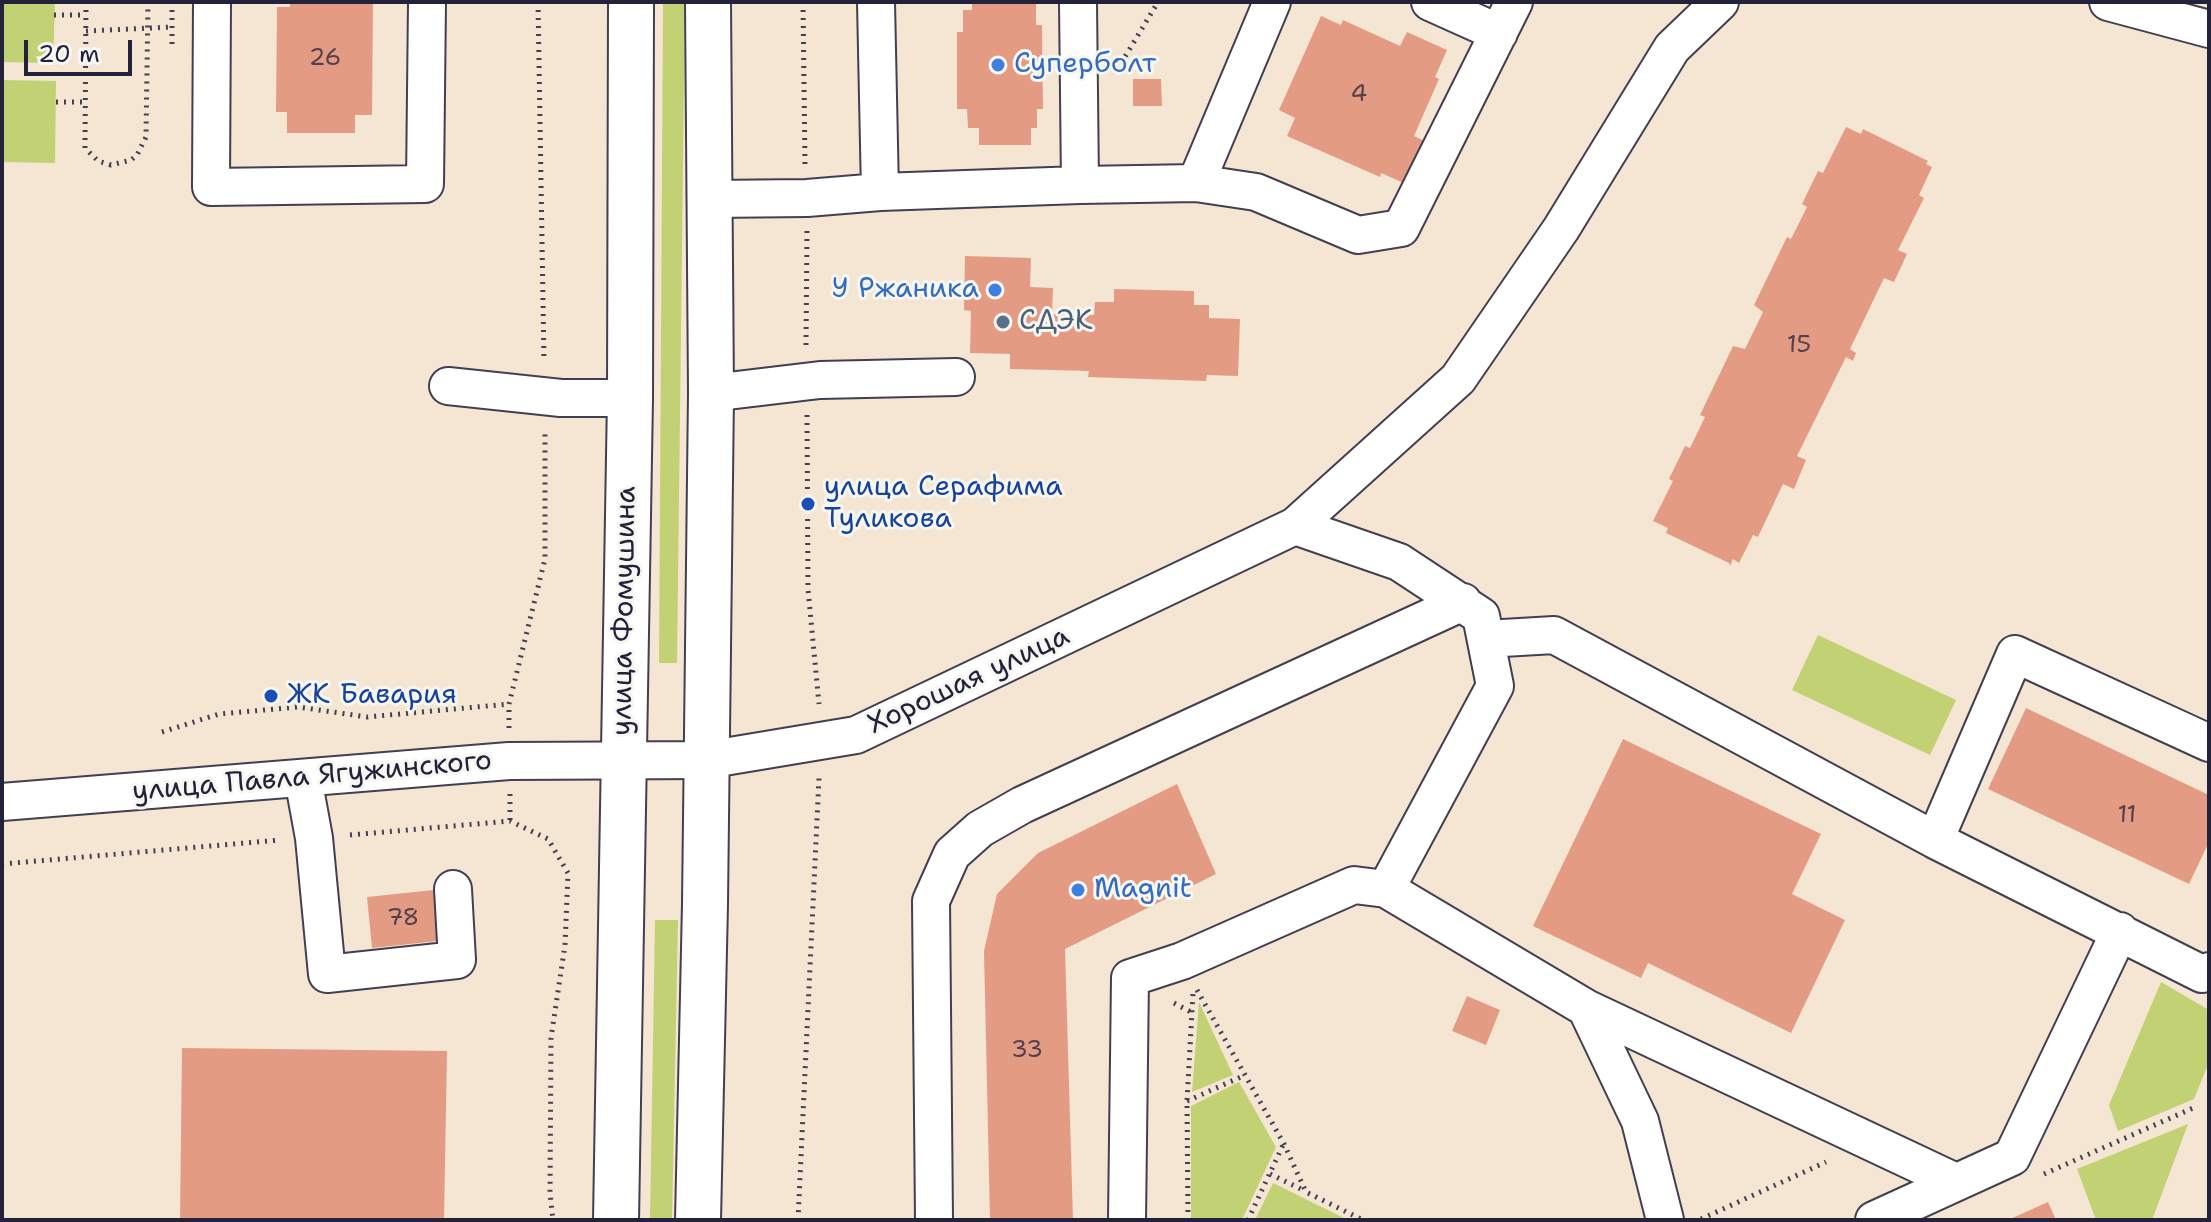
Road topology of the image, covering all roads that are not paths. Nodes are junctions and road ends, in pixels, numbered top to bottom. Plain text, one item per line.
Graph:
1 (212, 2) edge
2 (427, 2) edge
3 (631, 2) edge
4 (708, 2) edge
5 (876, 2) edge
6 (1078, 2) edge
7 (1272, 2) edge
8 (1430, 2) edge
9 (1720, 2) edge
10 (2108, 2) edge
11 (1506, 18) edge
12 (2209, 29) edge
13 (1196, 183) junction
14 (1080, 185) junction
15 (880, 192) junction
16 (709, 199) junction
17 (956, 377) dead end
18 (448, 386) dead end
19 (711, 393) junction
20 (630, 398) junction
21 (1295, 526) junction
22 (1463, 602) junction
23 (1486, 639) junction
24 (2209, 743) edge
25 (622, 759) junction
26 (706, 760) junction
27 (303, 778) junction
28 (2, 802) edge
29 (1935, 840) junction
30 (453, 889) dead end
31 (1386, 889) junction
32 (2120, 931) junction
33 (2209, 971) edge
34 (1586, 1008) junction
35 (1956, 1182) junction
36 (616, 1220) edge
37 (698, 1220) edge
38 (934, 1220) edge
39 (1127, 1220) edge
40 (1665, 1220) edge
41 (1874, 1220) edge

1 - 2 street
3 - 20 main road, улица Фомушина
4 - 16 main road
5 - 15 street
6 - 14 street
7 - 13 street
8 - 11 street
9 - 21 street, Хорошая улица
10 - 12 street
11 - 13 street
13 - 14 street
14 - 15 street
15 - 16 street
16 - 19 main road
17 - 19 street
18 - 20 street
19 - 26 main road
20 - 25 main road, улица Фомушина
21 - 22 street
21 - 26 street, Хорошая улица
22 - 23 street
22 - 38 street
23 - 29 street
23 - 31 street
24 - 29 street
25 - 26 street, Хорошая улица
25 - 27 street, улица Павла Ягужинского
25 - 36 main road, улица Фомушина
26 - 37 main road
27 - 28 street, улица Павла Ягужинского
27 - 30 street
29 - 32 street
31 - 34 street
31 - 39 street
32 - 33 street
32 - 35 street
34 - 35 street
34 - 40 street
35 - 41 street

